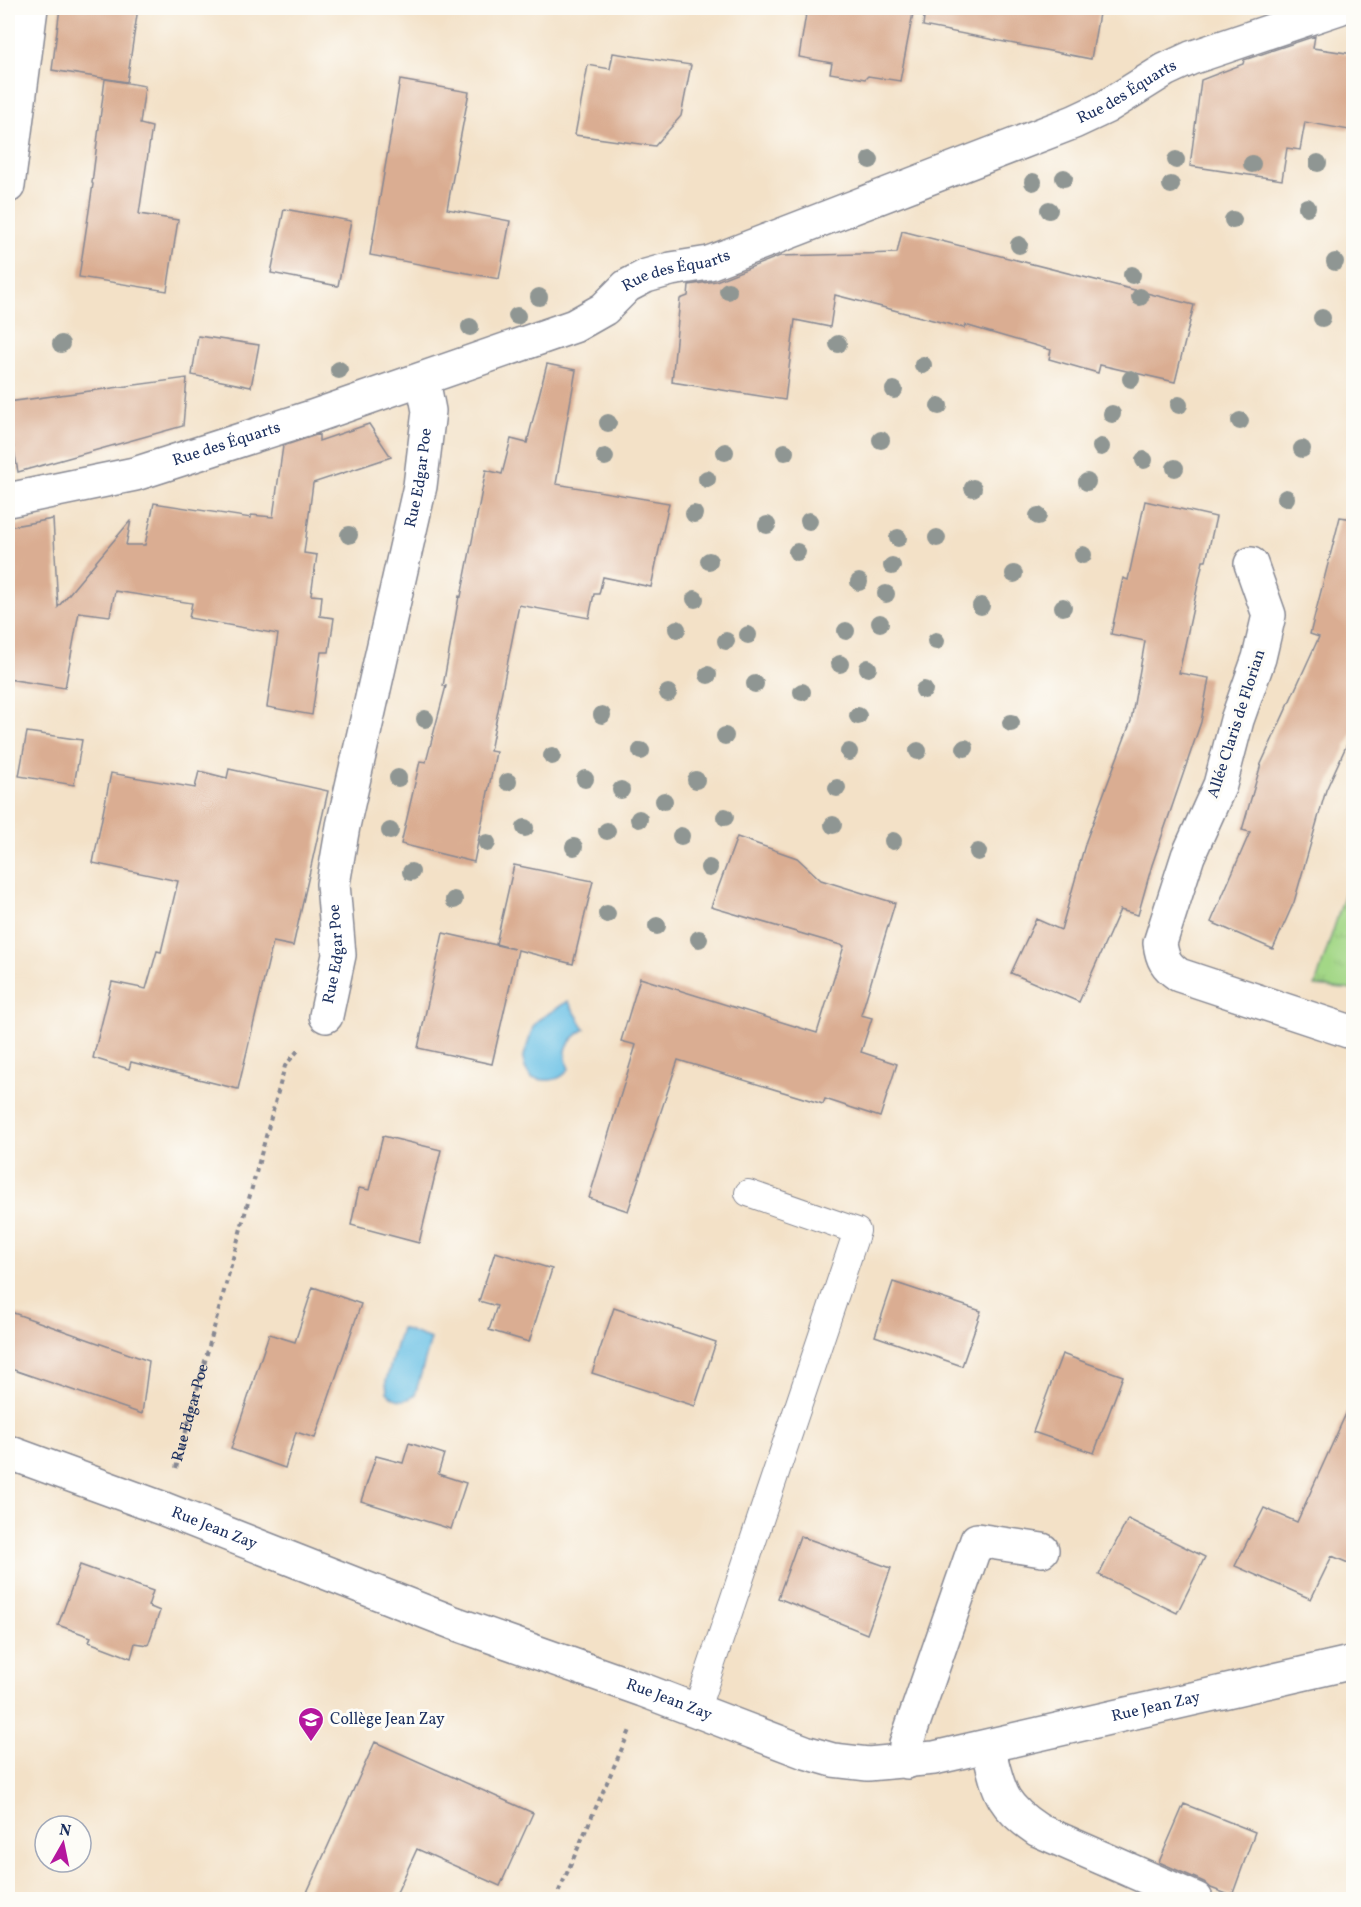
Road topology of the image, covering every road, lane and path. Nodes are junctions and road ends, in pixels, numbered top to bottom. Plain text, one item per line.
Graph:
1 (31, 8) edge
2 (1338, 8) edge
3 (8, 186) edge
4 (423, 380) junction
5 (8, 500) edge
6 (1251, 564) dead end
7 (326, 1016) joint
8 (1353, 1033) edge
9 (748, 1193) dead end
10 (8, 1452) edge
11 (164, 1509) junction
12 (1042, 1550) dead end
13 (1353, 1662) edge
14 (643, 1690) junction
15 (696, 1711) junction
16 (988, 1747) junction
17 (907, 1762) junction
18 (555, 1899) edge
19 (1196, 1899) edge

1 - 3 street
2 - 4 street, Rue des Équarts
4 - 5 street, Rue des Équarts
4 - 7 street, Rue Edgar Poe
6 - 8 street, Allée Claris de Florian
7 - 11 path, Rue Edgar Poe
9 - 15 lane
10 - 11 street, Rue Jean Zay
11 - 14 street, Rue Jean Zay
12 - 17 street
13 - 16 street, Rue Jean Zay
14 - 15 street, Rue Jean Zay
14 - 18 path
15 - 17 street, Rue Jean Zay
16 - 17 street, Rue Jean Zay
16 - 19 street

